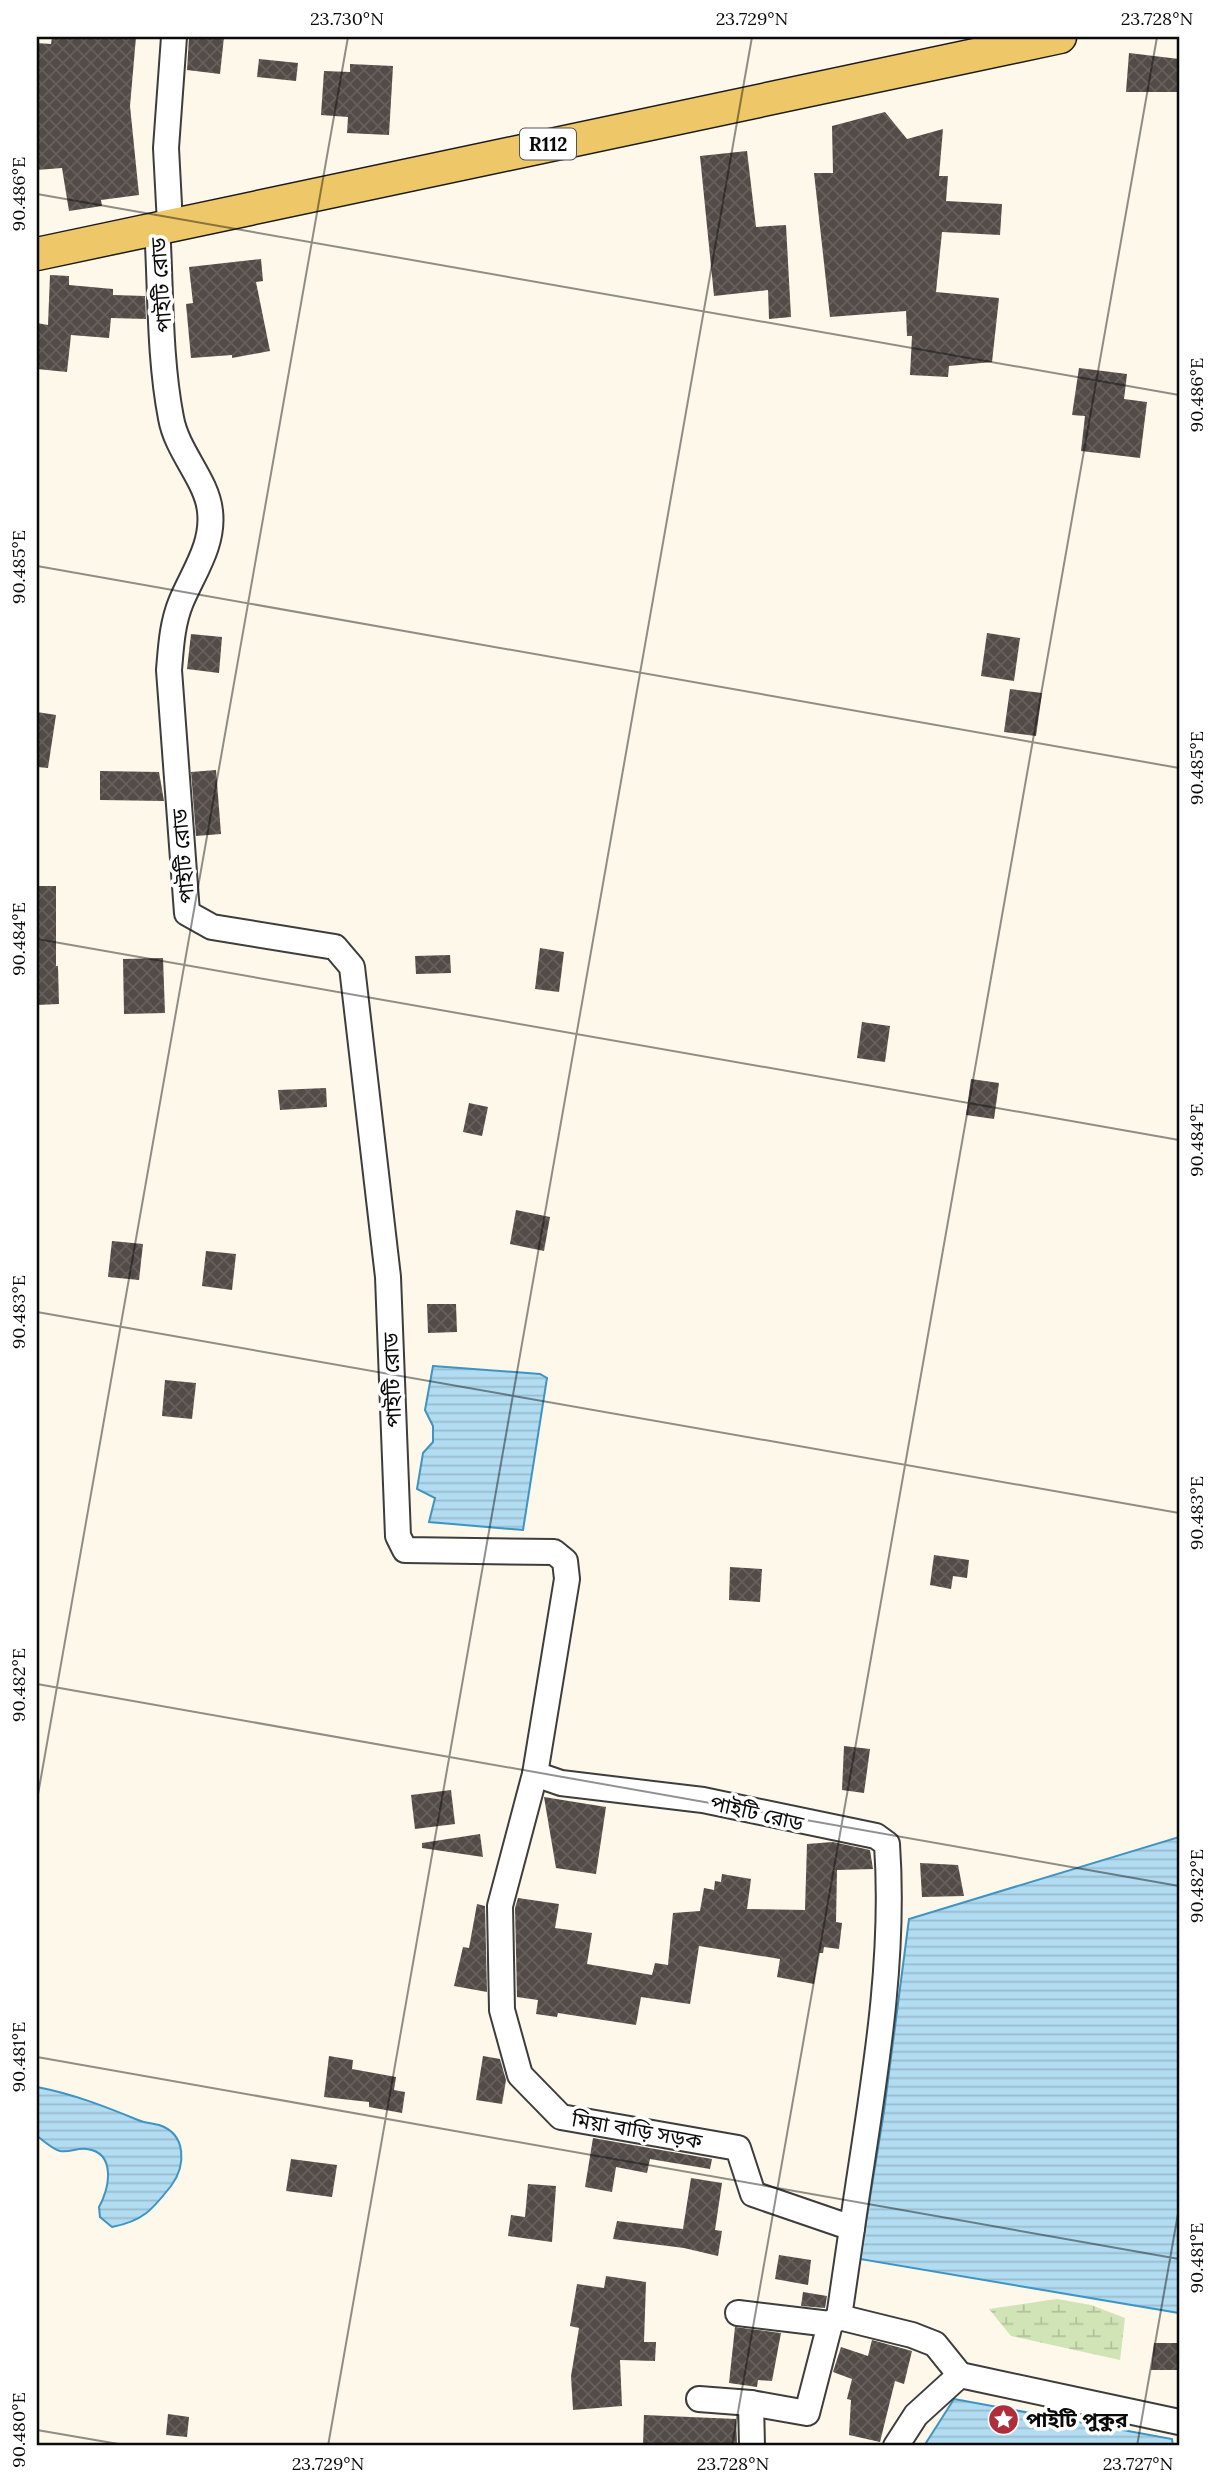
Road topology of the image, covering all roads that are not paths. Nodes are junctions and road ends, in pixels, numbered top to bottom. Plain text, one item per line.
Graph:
1 (174, 37) edge
2 (1060, 37) edge
3 (163, 225) junction
4 (37, 254) edge
5 (535, 1774) junction
6 (852, 2228) junction
7 (738, 2313) dead end
8 (834, 2321) junction
9 (960, 2375) junction
10 (699, 2399) dead end
11 (751, 2403) junction
12 (1179, 2422) edge
13 (752, 2446) edge
14 (896, 2446) edge

1 - 3 street
2 - 3 main road, R112
3 - 4 main road, R112
3 - 5 street, পাইটি রোড
5 - 6 street, মিয়া বাড়ি সড়ক
5 - 6 street, পাইটি রোড
6 - 8 street
7 - 8 street
8 - 9 street
8 - 11 street
9 - 12 street
9 - 14 street
10 - 11 street
11 - 13 street

